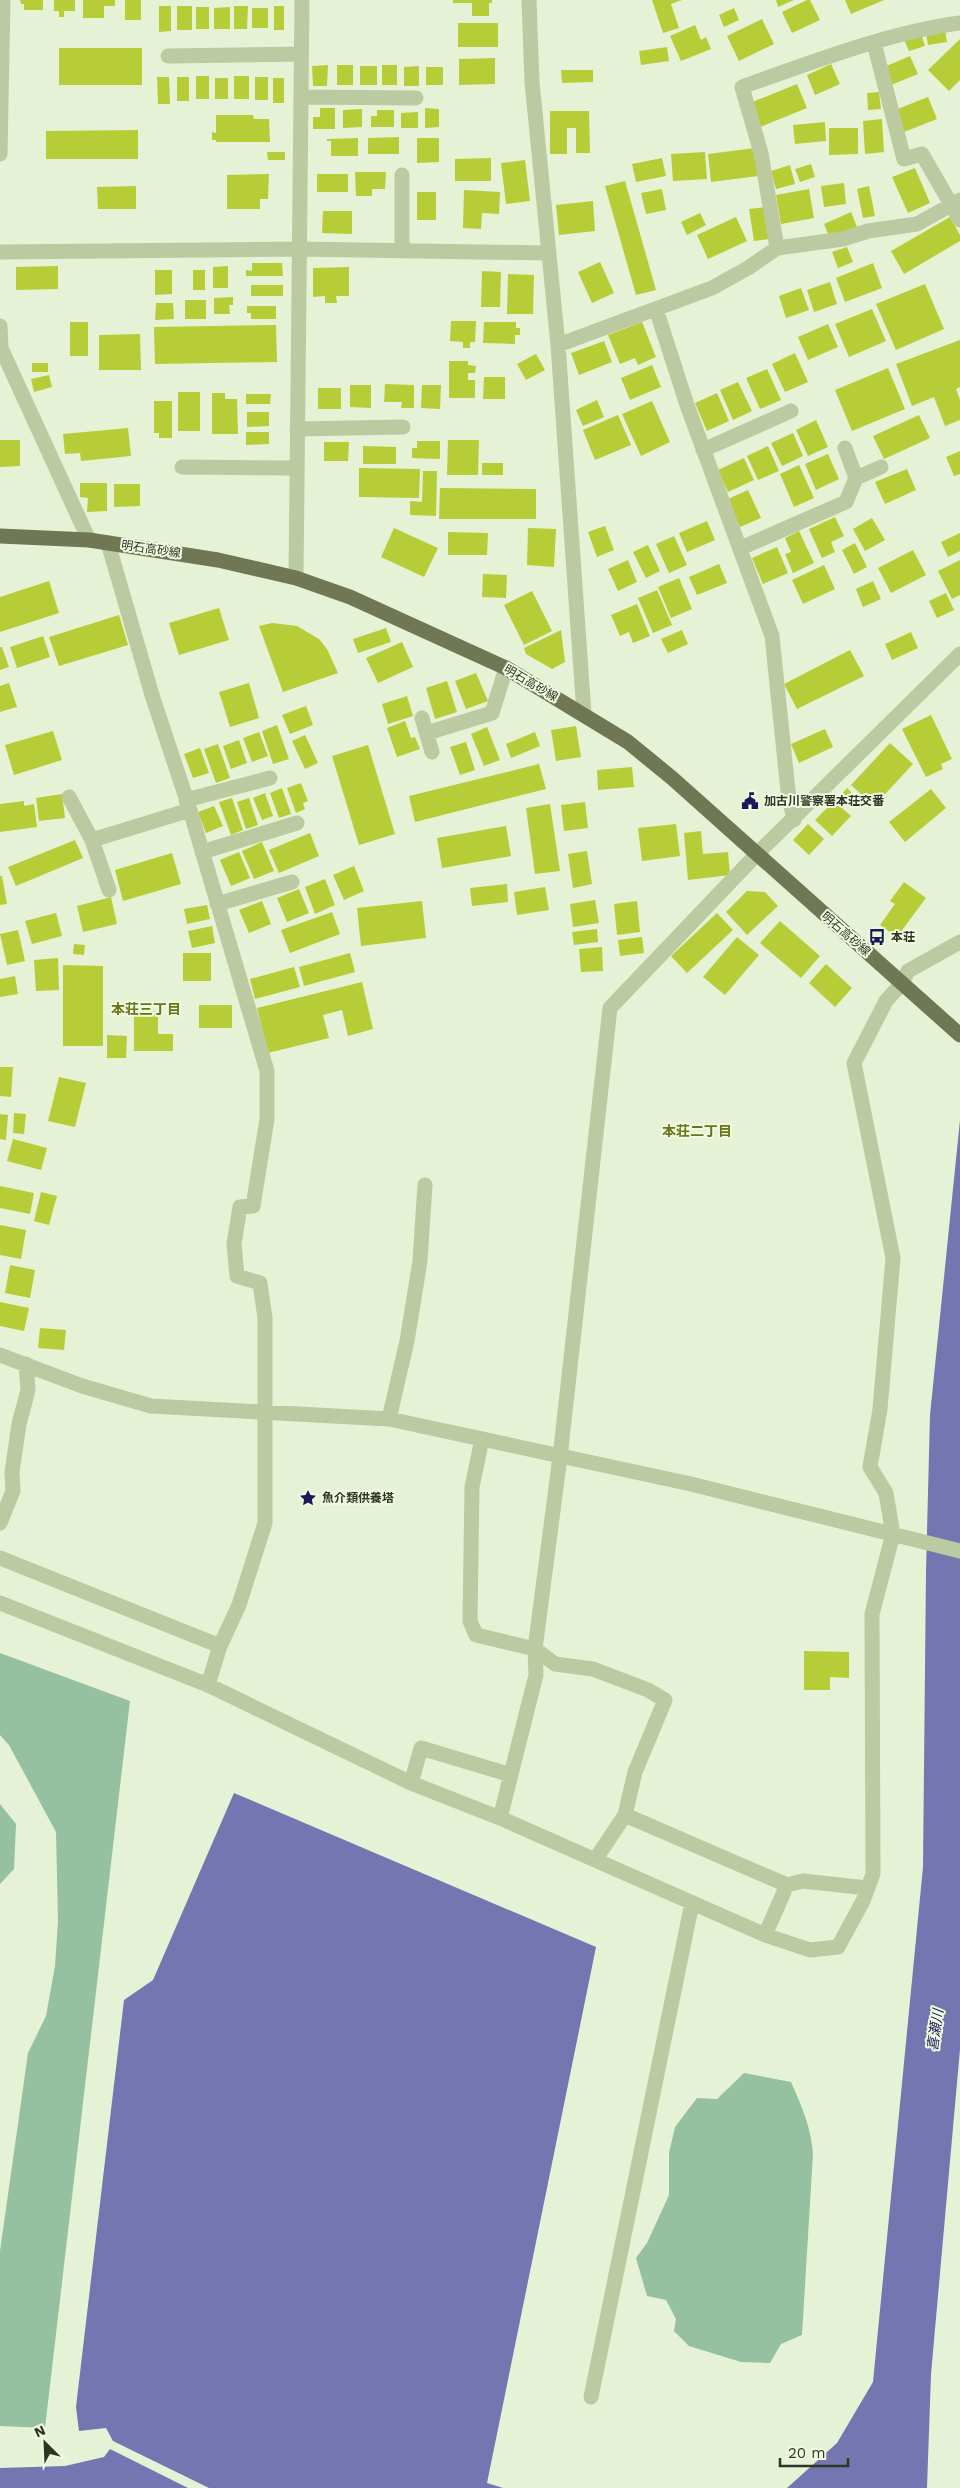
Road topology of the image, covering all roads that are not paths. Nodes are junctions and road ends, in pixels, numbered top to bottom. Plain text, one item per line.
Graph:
1 (3, 0) edge
2 (302, 0) edge
3 (529, 0) edge
4 (960, 23) edge
5 (874, 44) junction
6 (301, 54) junction
7 (168, 56) dead end
8 (301, 97) junction
9 (416, 98) dead end
10 (0, 154) edge
11 (402, 175) dead end
12 (955, 203) edge
13 (960, 220) edge
14 (777, 248) junction
15 (299, 250) junction
16 (402, 251) junction
17 (0, 252) edge
18 (549, 253) junction
19 (656, 309) junction
20 (0, 326) edge
21 (558, 345) junction
22 (790, 410) dead end
23 (403, 427) dead end
24 (297, 429) junction
25 (845, 448) dead end
26 (703, 450) junction
27 (182, 467) dead end
28 (881, 467) dead end
29 (296, 468) junction
30 (856, 478) junction
31 (0, 536) edge
32 (89, 540) junction
33 (108, 543) junction
34 (741, 548) junction
35 (296, 578) junction
36 (960, 654) edge
37 (506, 668) junction
38 (584, 713) junction
39 (422, 718) dead end
40 (427, 733) junction
41 (432, 752) dead end
42 (270, 778) dead end
43 (69, 797) dead end
44 (188, 805) junction
45 (794, 820) junction
46 (297, 823) dead end
47 (92, 840) junction
48 (202, 852) junction
49 (756, 855) junction
50 (292, 882) dead end
51 (109, 890) dead end
52 (217, 904) junction
53 (960, 942) edge
54 (902, 983) junction
55 (960, 1035) edge
56 (425, 1185) dead end
57 (0, 1355) edge
58 (26, 1364) junction
59 (266, 1412) junction
60 (390, 1418) junction
61 (482, 1439) junction
62 (560, 1457) junction
63 (0, 1524) edge
64 (893, 1534) junction
65 (960, 1551) edge
66 (0, 1558) edge
67 (0, 1603) edge
68 (220, 1646) junction
69 (535, 1649) junction
70 (208, 1685) junction
71 (511, 1775) junction
72 (411, 1783) junction
73 (625, 1815) junction
74 (500, 1818) junction
75 (595, 1860) junction
76 (787, 1884) junction
77 (867, 1888) junction
78 (692, 1903) junction
79 (765, 1935) junction
80 (591, 2397) dead end

1 - 10 street
2 - 6 street
3 - 18 street
4 - 5 street
5 - 12 street
5 - 14 street
6 - 7 street
6 - 8 street
8 - 9 street
8 - 15 street
11 - 16 street
12 - 13 street
12 - 14 street
14 - 19 street
15 - 16 street
15 - 17 street
15 - 24 street
16 - 18 street
18 - 21 street
19 - 21 street
19 - 26 street
20 - 32 street
21 - 38 street
22 - 26 street
23 - 24 street
24 - 29 street
25 - 30 street
26 - 34 street
27 - 29 street
28 - 30 street
29 - 35 street
30 - 34 street
31 - 32 main road, 明石高砂線
32 - 33 main road, 明石高砂線
33 - 35 main road, 明石高砂線
33 - 44 street
34 - 45 street
35 - 37 main road, 明石高砂線
36 - 45 street
37 - 38 main road, 明石高砂線
37 - 40 street
38 - 49 main road, 明石高砂線
39 - 40 street
40 - 41 street
42 - 44 street
43 - 47 street
44 - 47 street
44 - 48 street
45 - 49 street
46 - 48 street
47 - 51 street
48 - 52 street
49 - 54 main road, 明石高砂線
49 - 62 street
50 - 52 street
52 - 59 street
53 - 54 street
54 - 55 main road, 明石高砂線
54 - 64 street
56 - 60 street
57 - 58 street
58 - 59 street
58 - 63 street
59 - 60 street
59 - 68 street
60 - 61 street
61 - 62 street
61 - 69 street
62 - 64 street
62 - 69 street
64 - 65 street
64 - 77 street
66 - 68 street
67 - 70 street
68 - 70 street
69 - 71 street
69 - 73 street
70 - 72 street
71 - 72 street
71 - 74 street
72 - 74 street
73 - 75 street
73 - 76 street
74 - 75 street
75 - 78 street
76 - 77 street
76 - 79 street
77 - 79 street
78 - 79 street
78 - 80 street

